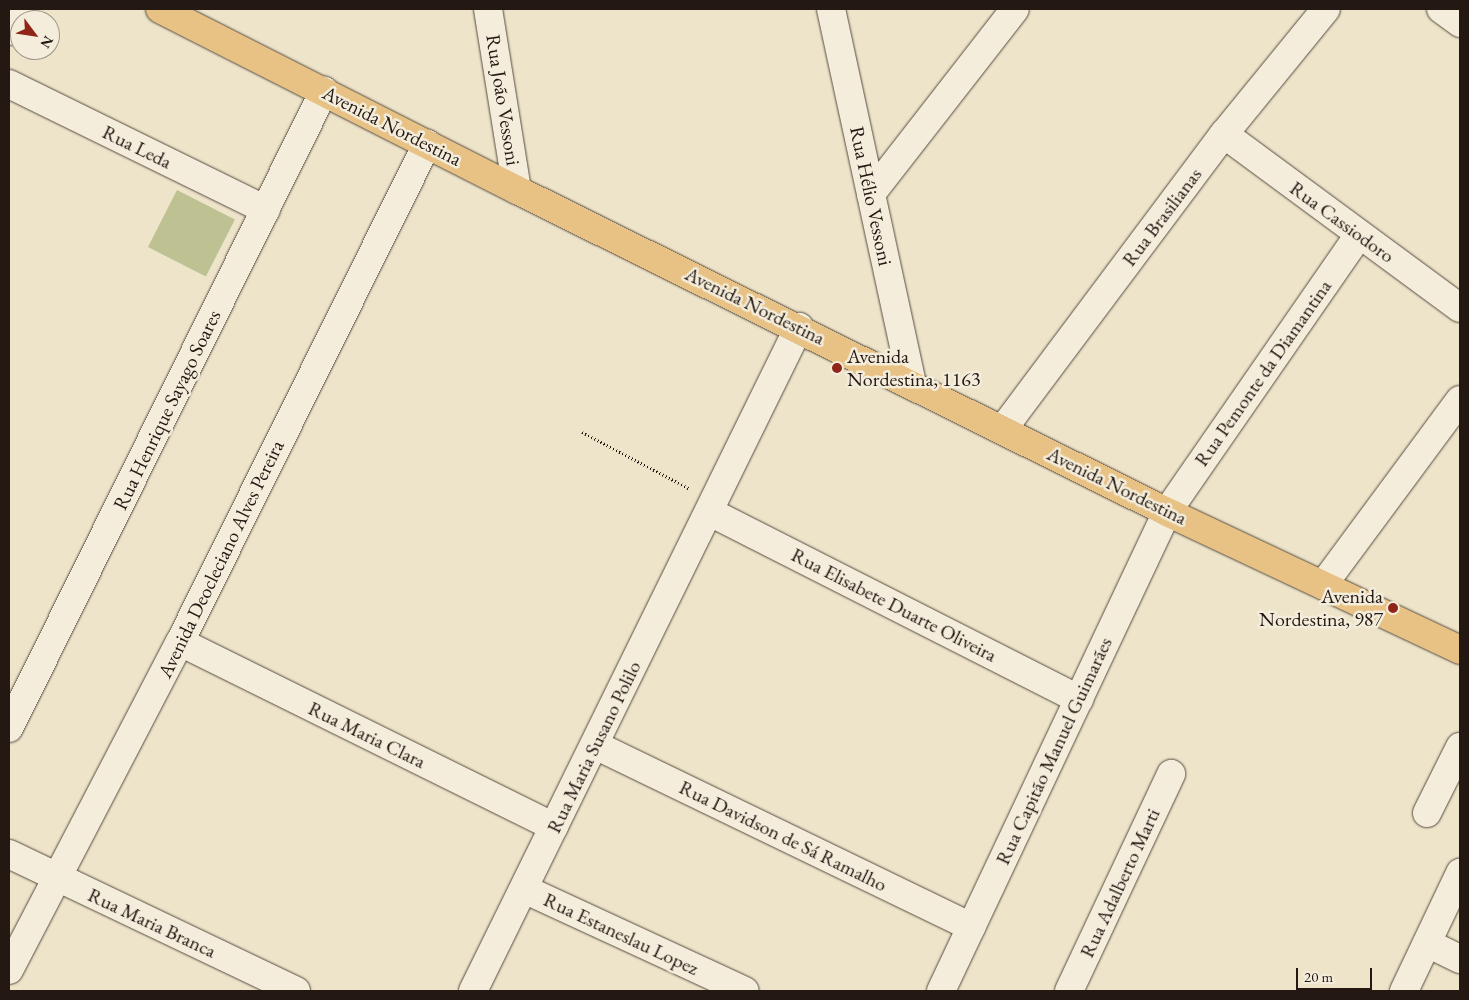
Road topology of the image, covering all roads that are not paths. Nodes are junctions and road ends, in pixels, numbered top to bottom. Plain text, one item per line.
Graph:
1 (19, 9) edge
2 (162, 9) edge
3 (488, 9) edge
4 (831, 9) edge
5 (1015, 9) edge
6 (1326, 9) edge
7 (1441, 9) edge
8 (1460, 23) edge
9 (9, 31) edge
10 (9, 84) edge
11 (324, 91) junction
12 (1224, 134) junction
13 (427, 144) junction
14 (517, 190) junction
15 (871, 194) junction
16 (266, 210) junction
17 (1359, 235) junction
18 (1460, 308) edge
19 (799, 327) junction
20 (912, 383) junction
21 (1460, 400) edge
22 (1002, 429) junction
23 (712, 507) junction
24 (1167, 512) junction
25 (1323, 585) junction
26 (180, 642) junction
27 (1460, 650) edge
28 (1079, 699) junction
29 (9, 728) edge
30 (595, 745) junction
31 (1460, 747) edge
32 (1171, 774) dead end
33 (1427, 813) dead end
34 (554, 827) junction
35 (9, 854) edge
36 (1460, 872) edge
37 (59, 878) junction
38 (524, 889) junction
39 (971, 926) junction
40 (1427, 943) junction
41 (1460, 959) edge
42 (9, 970) edge
43 (296, 991) edge
44 (473, 991) edge
45 (745, 991) edge
46 (941, 991) edge
47 (1069, 991) edge
48 (1404, 991) edge

1 - 9 street
2 - 11 main road, Avenida Nordestina
3 - 14 street, Rua João Vessoni
4 - 15 street, Rua Hélio Vessoni
5 - 15 street
6 - 12 street, Rua Brasilianas
7 - 8 street
10 - 16 street, Rua Leda
11 - 13 main road, Avenida Nordestina
11 - 16 street, Rua Henrique Sayago Soares
12 - 17 street, Rua Cassiodoro
12 - 22 street, Rua Brasilianas
13 - 14 main road, Avenida Nordestina
13 - 26 street, Avenida Deocleciano Alves Pereira
14 - 19 main road, Avenida Nordestina
15 - 20 street, Rua Hélio Vessoni
16 - 29 street, Rua Henrique Sayago Soares
17 - 18 street, Rua Cassiodoro
17 - 24 street, Rua Pemonte da Diamantina
19 - 20 main road, Avenida Nordestina
19 - 23 street, Rua Maria Susano Polilo
20 - 22 main road, Avenida Nordestina
21 - 25 street
22 - 24 main road, Avenida Nordestina
23 - 28 street, Rua Elisabete Duarte Oliveira
23 - 30 street, Rua Maria Susano Polilo
24 - 25 main road, Avenida Nordestina
24 - 28 street, Rua Capitão Manuel Guimarães
25 - 27 main road, Avenida Nordestina
26 - 34 street, Rua Maria Clara
26 - 37 street, Avenida Deocleciano Alves Pereira
28 - 39 street, Rua Capitão Manuel Guimarães
30 - 34 street, Rua Maria Susano Polilo
30 - 39 street, Rua Davidson de Sá Ramalho
31 - 33 street
32 - 47 street, Rua Adalberto Marti
34 - 38 street, Rua Maria Susano Polilo
35 - 37 street, Rua Maria Branca
36 - 40 street
37 - 42 street, Avenida Deocleciano Alves Pereira
37 - 43 street, Rua Maria Branca
38 - 44 street, Rua Maria Susano Polilo
38 - 45 street, Rua Estaneslau Lopez
39 - 46 street, Rua Capitão Manuel Guimarães
40 - 41 street
40 - 48 street

